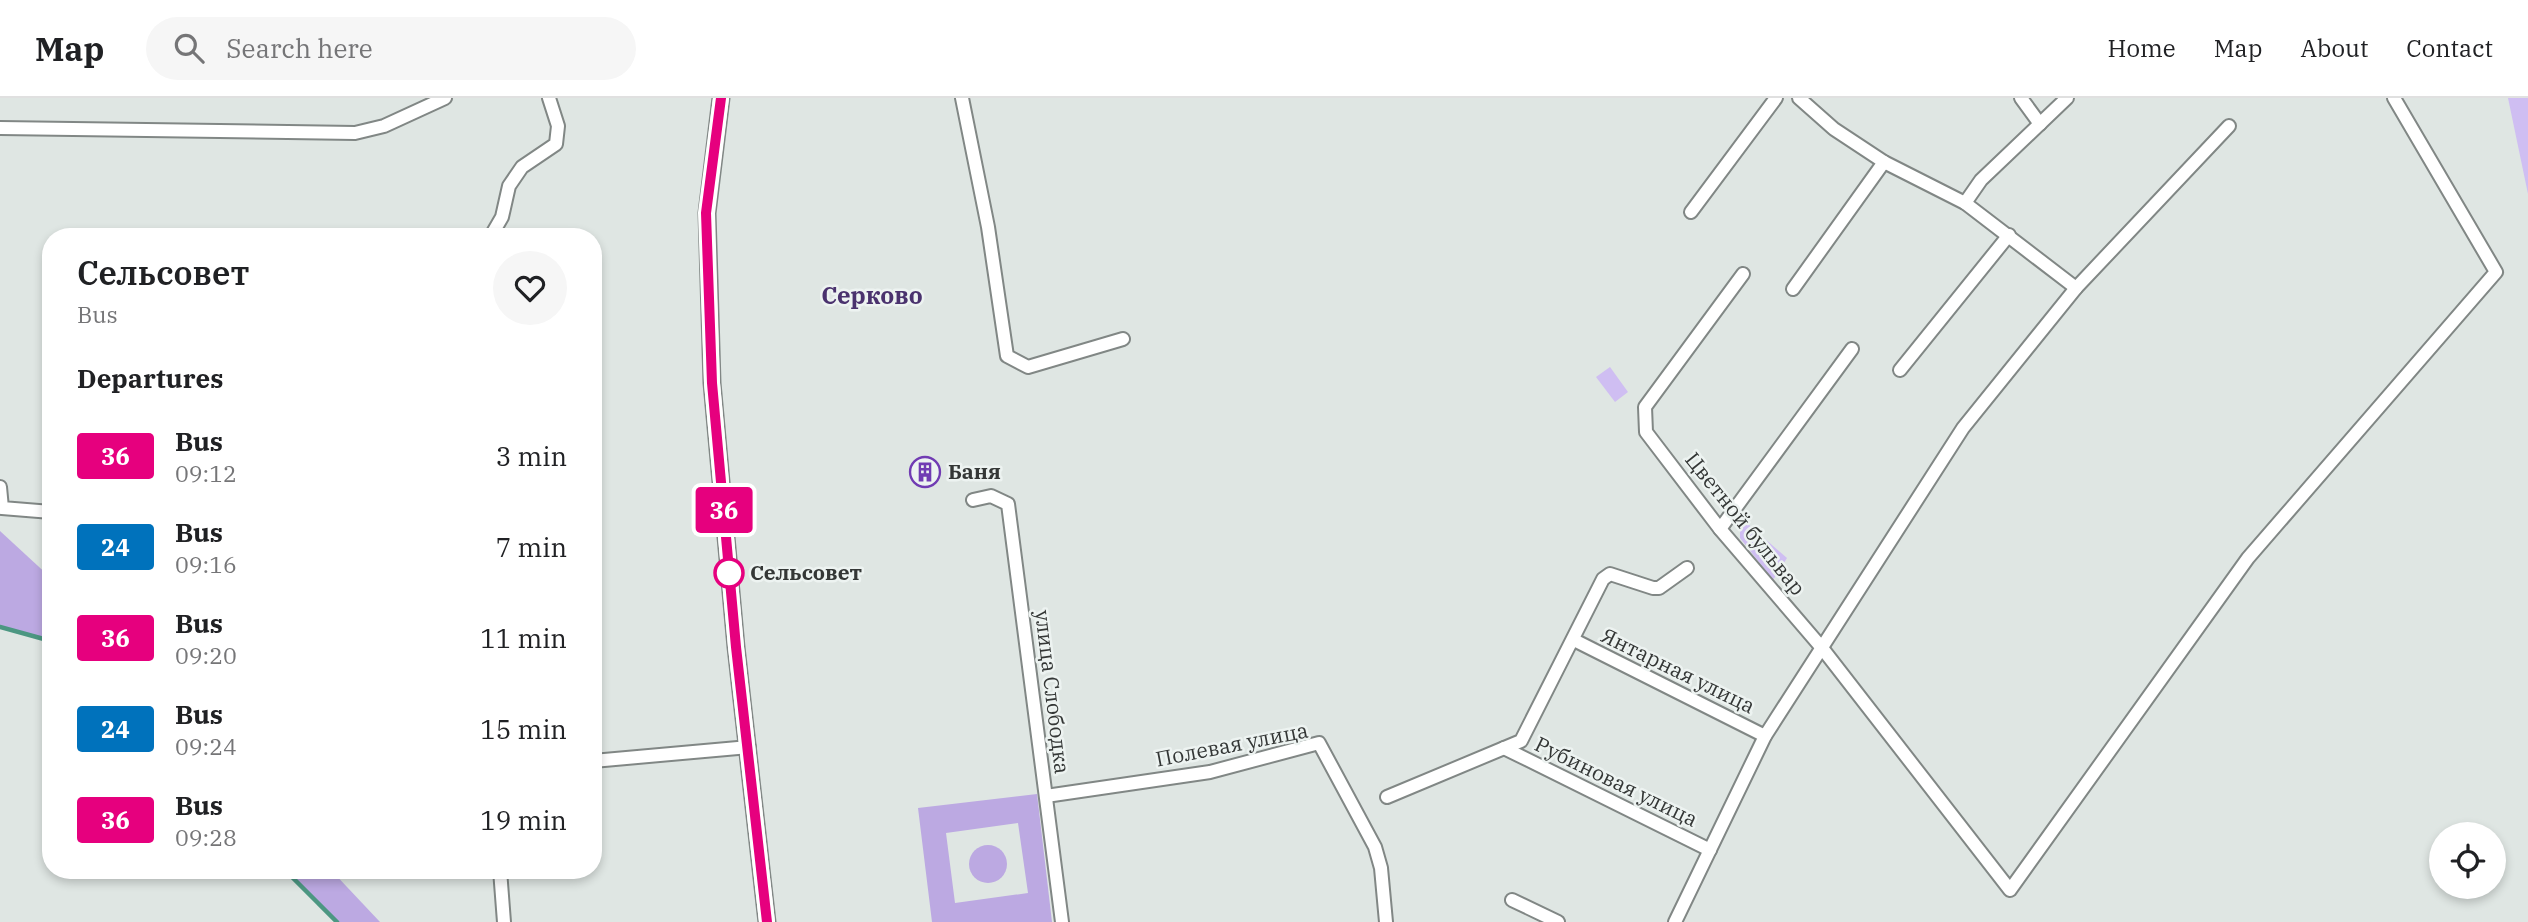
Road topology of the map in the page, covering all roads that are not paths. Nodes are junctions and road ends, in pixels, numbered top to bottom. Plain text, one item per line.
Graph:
1 (444, 98) edge
2 (549, 98) edge
3 (721, 98) edge
4 (962, 98) edge
5 (1776, 98) edge
6 (1799, 98) edge
7 (2021, 98) edge
8 (2067, 98) edge
9 (2394, 98) edge
10 (2040, 124) junction
11 (2229, 126) dead end
12 (0, 128) edge
13 (1884, 162) junction
14 (1965, 203) junction
15 (1691, 212) dead end
16 (496, 228) edge
17 (2009, 235) junction
18 (1743, 274) dead end
19 (2076, 288) junction
20 (1793, 289) dead end
21 (1123, 339) dead end
22 (1852, 349) dead end
23 (1900, 370) dead end
24 (0, 487) edge
25 (972, 500) dead end
26 (42, 511) edge
27 (1720, 529) junction
28 (1687, 568) dead end
29 (1574, 640) junction
30 (1822, 648) junction
31 (1765, 736) junction
32 (749, 747) junction
33 (1504, 748) junction
34 (602, 760) edge
35 (1046, 796) junction
36 (1387, 797) dead end
37 (1710, 850) junction
38 (501, 879) edge
39 (1512, 900) dead end
40 (505, 922) edge
41 (766, 922) edge
42 (1062, 922) edge
43 (1386, 922) edge
44 (1558, 922) edge
45 (1675, 922) edge

1 - 12 street
2 - 16 street
3 - 32 main road
4 - 21 street
5 - 15 street
6 - 13 street
7 - 10 street
8 - 10 street
9 - 30 street, Цветной бульвар
10 - 14 street
11 - 19 street
13 - 14 street
13 - 20 street
14 - 17 street
17 - 19 street
17 - 23 street
18 - 27 street, Цветной бульвар
19 - 30 street
22 - 27 street
24 - 26 street
25 - 35 street, улица Слободка
27 - 30 street, Цветной бульвар
28 - 29 street, Рубиновая улица
29 - 31 street, Янтарная улица
29 - 33 street, Рубиновая улица
30 - 31 street
31 - 37 street
32 - 34 street
32 - 41 main road
33 - 36 street, Рубиновая улица
33 - 37 street, Рубиновая улица
35 - 42 street, улица Слободка
35 - 43 street, Полевая улица
37 - 45 street
38 - 40 street
39 - 44 street

